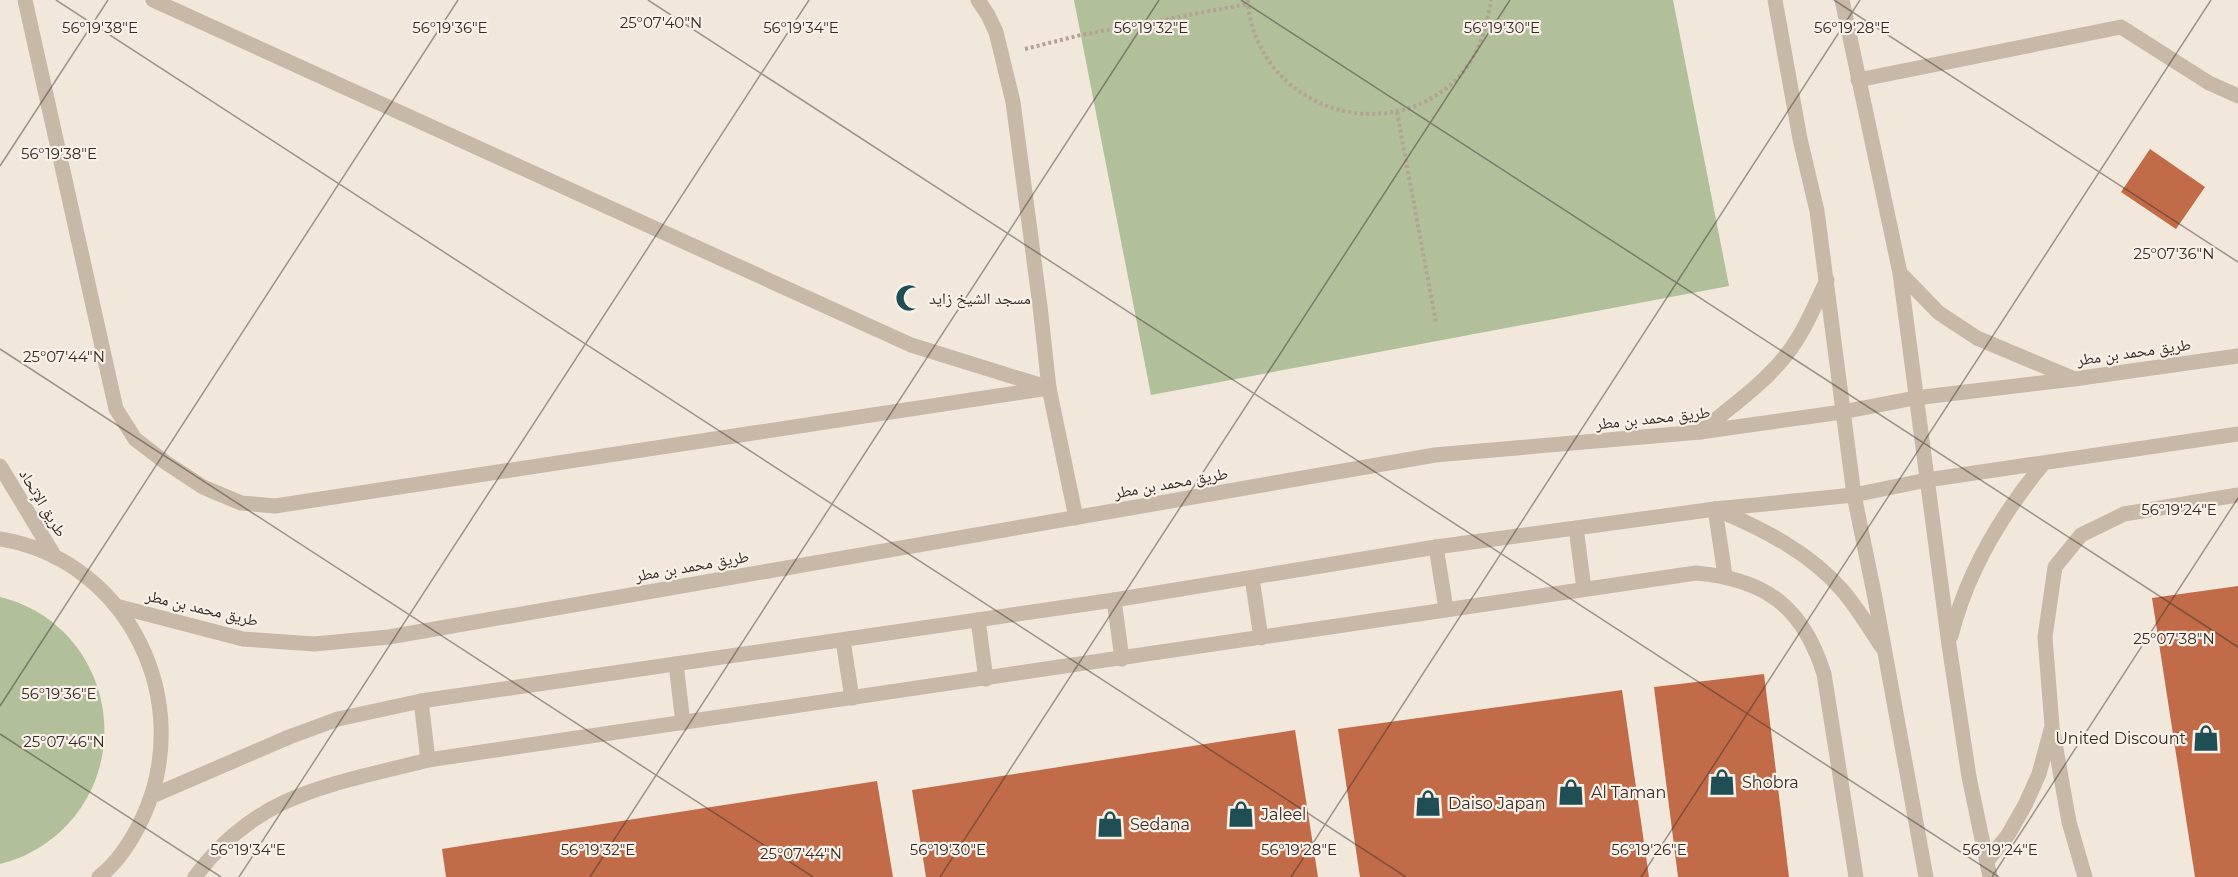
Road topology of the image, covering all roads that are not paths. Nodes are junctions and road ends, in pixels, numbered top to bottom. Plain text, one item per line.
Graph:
1 (25, 0) edge
2 (153, 0) edge
3 (978, 0) edge
4 (1775, 0) edge
5 (1842, 0) edge
6 (1858, 80) junction
7 (2238, 96) edge
8 (1900, 273) junction
9 (1827, 280) junction
10 (2238, 356) edge
11 (2074, 379) junction
12 (1049, 388) junction
13 (1916, 398) junction
14 (1842, 412) junction
15 (1700, 432) junction
16 (2238, 434) edge
17 (2043, 464) junction
18 (0, 466) edge
19 (1927, 480) junction
20 (1854, 495) junction
21 (2238, 495) edge
22 (1715, 509) junction
23 (1076, 518) junction
24 (1576, 528) junction
25 (0, 539) edge
26 (1436, 548) junction
27 (55, 557) junction
28 (1725, 575) junction
29 (1252, 578) junction
30 (1584, 589) junction
31 (1114, 600) junction
32 (116, 606) junction
33 (1446, 609) junction
34 (978, 620) junction
35 (1261, 638) junction
36 (843, 640) junction
37 (1949, 645) junction
38 (1885, 651) junction
39 (1122, 659) junction
40 (676, 664) junction
41 (986, 679) junction
42 (852, 698) junction
43 (421, 701) junction
44 (683, 723) junction
45 (2052, 726) junction
46 (428, 760) junction
47 (152, 796) junction
48 (1987, 861) junction
49 (102, 876) edge
50 (195, 877) edge
51 (1857, 877) edge
52 (1926, 877) edge
53 (1990, 877) edge
54 (2085, 877) edge

1 - 12 street
2 - 12 street
3 - 12 street
4 - 9 street
5 - 6 street
6 - 7 street
6 - 8 street
8 - 11 street
8 - 13 street
9 - 14 street
9 - 15 street
10 - 11 street, طريق محمد بن مطر
11 - 13 street, طريق محمد بن مطر
12 - 23 street
13 - 14 street, طريق محمد بن مطر
13 - 19 street
14 - 15 street, طريق محمد بن مطر
14 - 20 street
15 - 23 street, طريق محمد بن مطر
16 - 17 street
17 - 19 street
17 - 37 street
18 - 27 street, طريق اﻹتحاد
19 - 20 street
19 - 37 street
20 - 22 street
20 - 38 street
21 - 45 street
22 - 24 street
22 - 28 street
22 - 38 street
23 - 32 street, طريق محمد بن مطر
24 - 26 street
24 - 30 street
25 - 27 street
26 - 29 street
26 - 33 street
27 - 32 street
28 - 30 street
28 - 51 street
29 - 31 street
29 - 35 street
30 - 33 street
31 - 34 street
31 - 39 street
32 - 47 street
33 - 35 street
34 - 36 street
34 - 41 street
35 - 39 street
36 - 40 street
36 - 42 street
37 - 48 street
38 - 52 street
39 - 41 street
40 - 43 street
40 - 44 street
41 - 42 street
42 - 44 street
43 - 46 street
43 - 47 street
44 - 46 street
45 - 48 street
45 - 54 street
46 - 50 street
47 - 49 street
48 - 53 street

